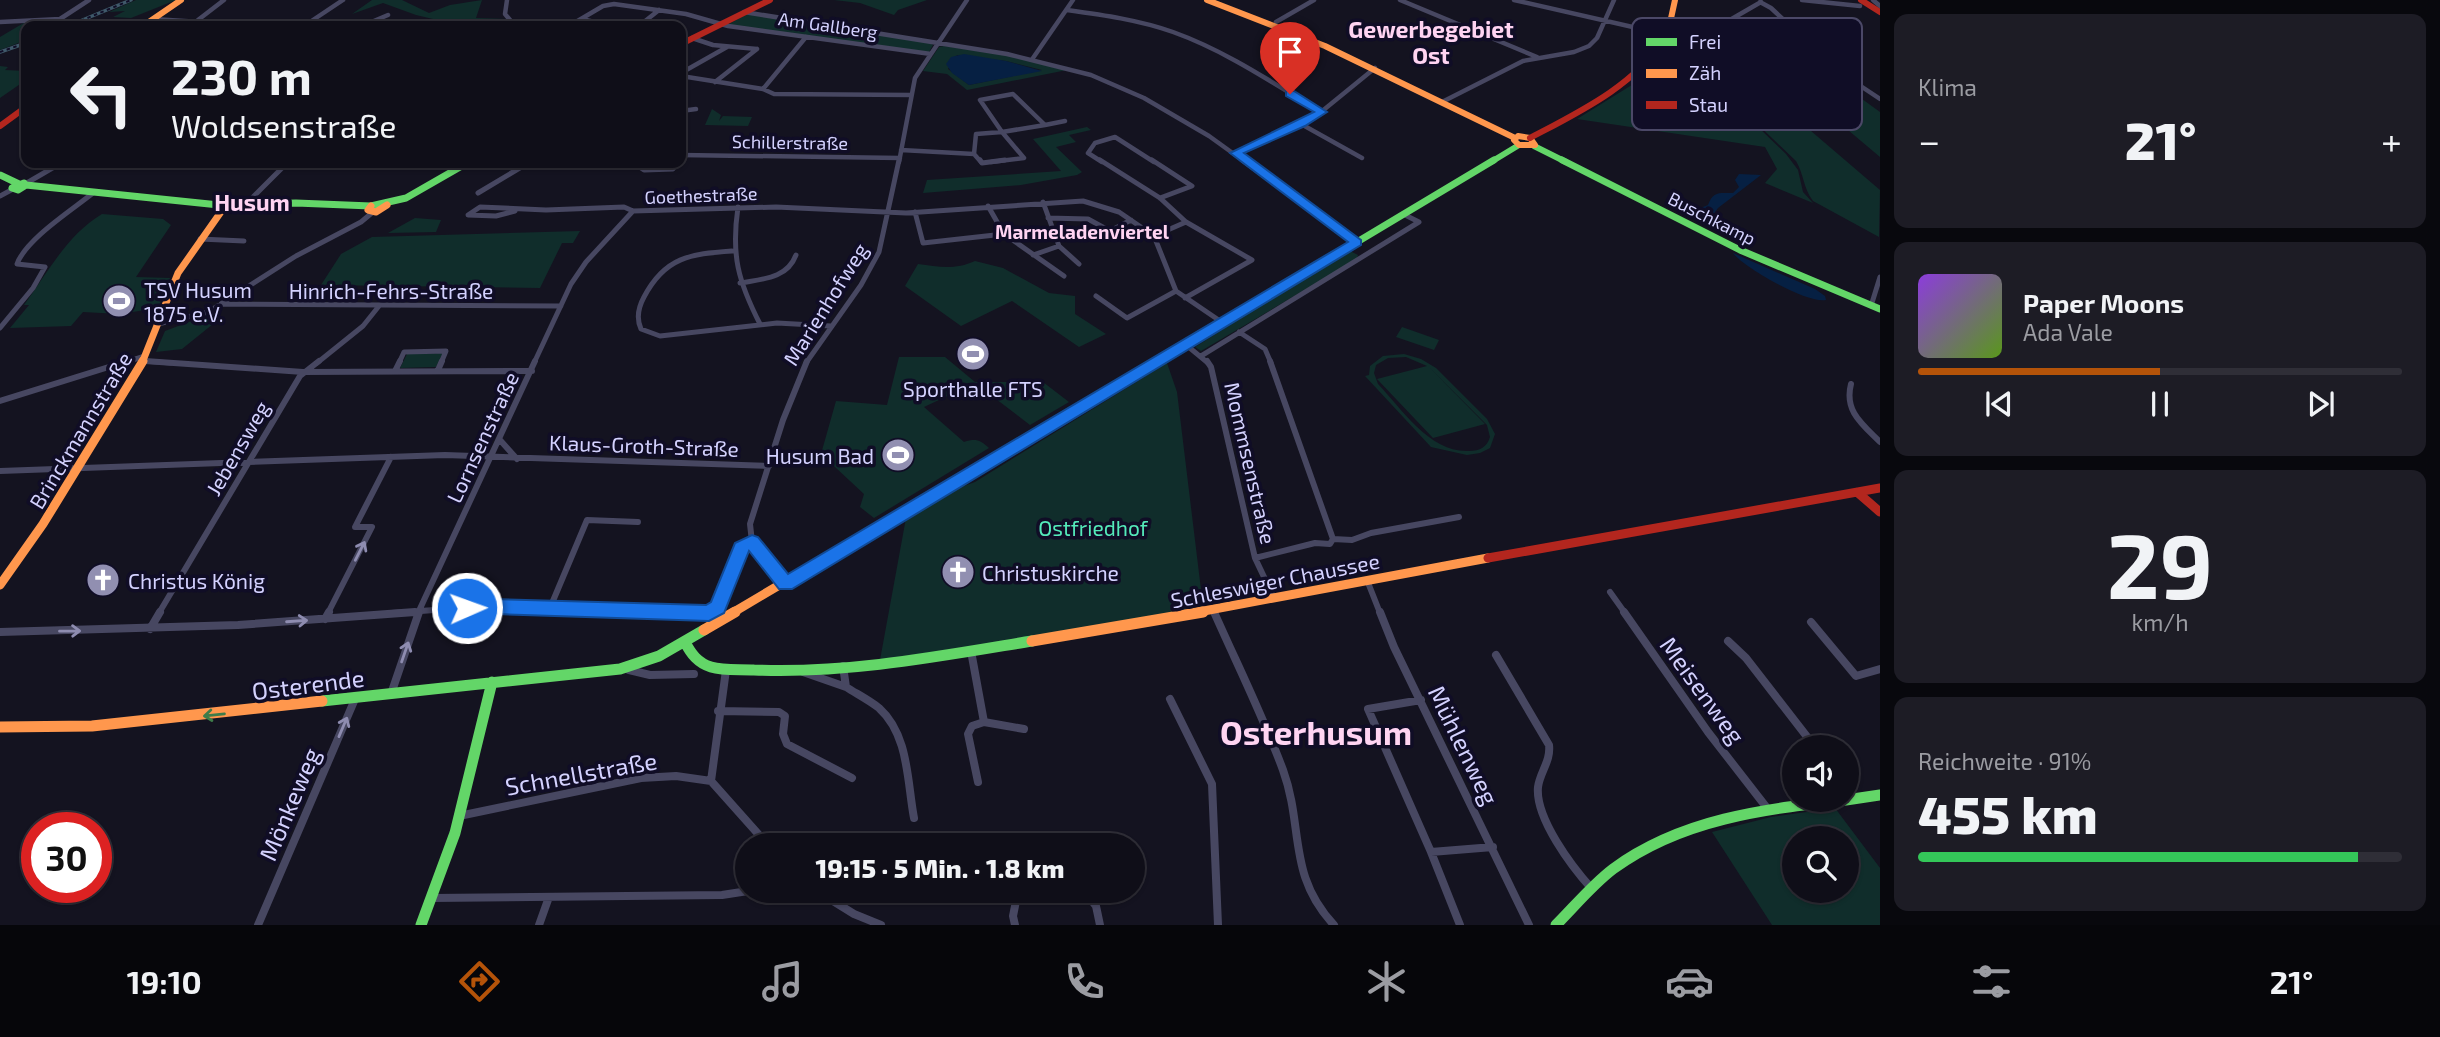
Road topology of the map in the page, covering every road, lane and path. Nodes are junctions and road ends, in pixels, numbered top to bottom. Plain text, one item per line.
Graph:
1 (89, 0) edge
2 (181, 0) edge
3 (224, 0) edge
4 (344, 0) edge
5 (507, 0) edge
6 (770, 0) edge
7 (967, 0) edge
8 (1073, 0) edge
9 (1207, 0) edge
10 (1314, 0) edge
11 (1400, 0) edge
12 (1514, 0) edge
13 (1614, 0) edge
14 (1675, 0) edge
15 (1802, 0) edge
16 (1873, 0) edge
17 (1762, 1) edge
18 (1860, 3) edge
19 (1880, 6) edge
20 (1067, 9) junction
21 (659, 10) junction
22 (744, 12) junction
23 (1880, 12) edge
24 (388, 15) dead end
25 (1671, 18) edge
26 (1734, 18) edge
27 (1781, 18) edge
28 (153, 19) junction
29 (582, 19) junction
30 (197, 20) junction
31 (150, 21) edge
32 (208, 21) edge
33 (312, 21) edge
34 (374, 21) edge
35 (510, 21) edge
36 (578, 21) edge
37 (590, 21) edge
38 (645, 21) edge
39 (0, 22) edge
40 (1276, 22) junction
41 (1604, 22) junction
42 (721, 24) junction
43 (1632, 28) edge
44 (806, 37) junction
45 (692, 38) junction
46 (686, 41) edge
47 (938, 43) junction
48 (727, 47) junction
49 (931, 54) junction
50 (1537, 57) junction
51 (1033, 58) junction
52 (1375, 68) junction
53 (686, 74) edge
54 (1632, 76) edge
55 (686, 77) edge
56 (715, 82) junction
57 (1862, 87) edge
58 (762, 89) junction
59 (911, 95) junction
60 (1880, 99) edge
61 (1442, 102) junction
62 (698, 110) dead end
63 (21, 111) edge
64 (686, 111) edge
65 (1321, 112) junction
66 (1065, 121) dead end
67 (1301, 124) junction
68 (1045, 125) junction
69 (0, 126) edge
70 (1002, 132) junction
71 (1517, 141) junction
72 (1532, 142) junction
73 (901, 150) junction
74 (1236, 153) junction
75 (686, 155) edge
76 (974, 155) junction
77 (900, 158) junction
78 (1362, 158) dead end
79 (52, 168) edge
80 (282, 168) edge
81 (458, 168) edge
82 (519, 168) edge
83 (641, 168) edge
84 (674, 168) edge
85 (0, 175) edge
86 (21, 186) junction
87 (93, 193) junction
88 (478, 193) dead end
89 (0, 196) edge
90 (1160, 198) junction
91 (1043, 202) junction
92 (247, 203) junction
93 (224, 206) junction
94 (988, 206) junction
95 (738, 207) junction
96 (372, 209) junction
97 (515, 211) junction
98 (633, 211) junction
99 (890, 212) junction
100 (915, 212) junction
101 (1403, 214) junction
102 (1048, 218) junction
103 (1131, 220) junction
104 (1186, 222) junction
105 (1004, 234) junction
106 (1154, 236) junction
107 (200, 239) junction
108 (244, 241) dead end
109 (1356, 243) junction
110 (1059, 246) junction
111 (732, 251) junction
112 (796, 255) dead end
113 (1033, 255) junction
114 (1079, 264) dead end
115 (1063, 276) dead end
116 (1880, 277) edge
117 (740, 283) junction
118 (1176, 291) junction
119 (1096, 296) dead end
120 (1185, 298) junction
121 (221, 304) junction
122 (379, 306) junction
123 (561, 306) junction
124 (1876, 308) edge
125 (1223, 323) junction
126 (158, 324) junction
127 (760, 324) junction
128 (831, 326) junction
129 (0, 328) edge
130 (1239, 332) junction
131 (1185, 344) junction
132 (1201, 356) junction
133 (144, 358) junction
134 (438, 370) junction
135 (395, 371) junction
136 (532, 371) junction
137 (303, 372) junction
138 (1851, 384) dead end
139 (0, 401) edge
140 (500, 440) junction
141 (1880, 442) edge
142 (391, 457) junction
143 (492, 457) junction
144 (517, 459) junction
145 (250, 462) junction
146 (769, 466) junction
147 (78, 468) junction
148 (0, 471) edge
149 (1880, 488) edge
150 (1857, 492) junction
151 (1880, 512) edge
152 (1459, 517) dead end
153 (638, 522) dead end
154 (1333, 540) junction
155 (752, 542) junction
156 (1255, 558) junction
157 (1367, 580) junction
158 (0, 584) edge
159 (785, 584) junction
160 (1610, 592) dead end
161 (1274, 598) junction
162 (550, 608) junction
163 (1213, 610) junction
164 (419, 611) junction
165 (325, 618) junction
166 (1811, 622) dead end
167 (150, 629) junction
168 (0, 632) edge
169 (1728, 641) dead end
170 (684, 642) junction
171 (971, 651) junction
172 (1496, 655) dead end
173 (843, 666) junction
174 (620, 669) junction
175 (1880, 669) edge
176 (726, 670) junction
177 (798, 670) junction
178 (694, 674) dead end
179 (492, 682) junction
180 (846, 687) junction
181 (391, 694) junction
182 (355, 699) junction
183 (1170, 699) dead end
184 (1421, 700) junction
185 (718, 711) junction
186 (984, 722) junction
187 (0, 727) edge
188 (1024, 729) dead end
189 (1806, 735) edge
190 (852, 778) dead end
191 (711, 781) junction
192 (978, 782) dead end
193 (1880, 795) edge
194 (1859, 798) edge
195 (1782, 806) edge
196 (1768, 808) junction
197 (459, 816) junction
198 (914, 818) dead end
199 (757, 833) edge
200 (1493, 847) junction
201 (1431, 852) junction
202 (1592, 889) junction
203 (735, 893) edge
204 (549, 897) junction
205 (431, 898) junction
206 (836, 903) edge
207 (1016, 903) edge
208 (1093, 903) edge
209 (258, 925) edge
210 (421, 925) edge
211 (539, 925) edge
212 (881, 925) edge
213 (1015, 925) edge
214 (1100, 925) edge
215 (1217, 925) edge
216 (1334, 925) edge
217 (1460, 925) edge
218 (1530, 925) edge
219 (1556, 925) edge

1 - 39 street
2 - 28 main road
3 - 30 street
4 - 33 street
5 - 35 street
6 - 22 main road
7 - 47 street, Marienhofweg
8 - 20 street
9 - 40 main road
10 - 40 street
11 - 50 street
12 - 41 street
13 - 41 street
14 - 25 main road
15 - 18 street
16 - 19 street
17 - 26 street
17 - 27 street
18 - 23 main road
20 - 51 street
20 - 65 street
21 - 29 street, Am Gallberg
21 - 38 street
21 - 42 street, Am Gallberg
22 - 42 main road
22 - 47 street
24 - 34 street
28 - 30 street
28 - 31 main road
29 - 36 street, Am Gallberg
29 - 37 street
30 - 32 street
40 - 52 main road
41 - 43 street
41 - 50 street
42 - 44 street, Am Gallberg
42 - 45 main road
44 - 49 street, Am Gallberg
44 - 58 street
45 - 46 main road
45 - 48 street
47 - 49 street, Marienhofweg
47 - 51 street
48 - 53 street
48 - 56 street
49 - 59 street, Marienhofweg
50 - 61 street
51 - 74 street
52 - 61 main road
52 - 65 street
54 - 72 main road
55 - 56 street
56 - 58 street
57 - 60 street
58 - 59 street
59 - 73 street, Marienhofweg
61 - 71 main road
62 - 64 street
63 - 69 main road
65 - 67 street
66 - 68 street
67 - 74 street
67 - 78 street
68 - 70 street
68 - 70 street
70 - 76 street
70 - 76 street
71 - 72 main road
71 - 101 main road, Osterende
72 - 124 main road, Buschkamp
73 - 76 street
73 - 77 street, Marienhofweg
74 - 109 street
75 - 77 street, Schillerstraße
77 - 99 street, Marienhofweg
79 - 86 street
80 - 92 street
81 - 96 main road
82 - 88 street
83 - 84 street
85 - 86 main road
86 - 87 main road
86 - 89 street
87 - 93 main road
87 - 129 street
90 - 90 street
90 - 104 street
91 - 94 street, Goethestraße
91 - 102 street
91 - 103 street, Goethestraße
92 - 93 main road
92 - 96 main road
93 - 107 main road, Brinckmannstraße
94 - 100 street, Goethestraße
94 - 105 street
95 - 98 street, Goethestraße
95 - 99 street, Goethestraße
95 - 111 street
96 - 121 street
97 - 97 street, Goethestraße
97 - 98 street, Goethestraße
98 - 123 street, Lornsenstraße
99 - 100 street, Goethestraße
99 - 128 street, Marienhofweg
100 - 105 street
101 - 109 main road, Osterende
101 - 130 street
102 - 103 street
102 - 110 street
103 - 106 street, Goethestraße
104 - 106 street
104 - 120 street
105 - 113 street
106 - 118 street
107 - 108 street
107 - 126 main road, Brinckmannstraße
109 - 125 main road, Osterende
110 - 113 street
110 - 114 street
111 - 117 street
111 - 127 street
112 - 117 street
113 - 115 street
116 - 124 street
117 - 127 street
118 - 119 street
118 - 120 street
120 - 125 street
121 - 122 street, Hinrich-Fehrs-Straße
121 - 126 street
122 - 123 street, Hinrich-Fehrs-Straße
122 - 137 street, Jebensweg
123 - 136 street, Lornsenstraße
125 - 131 main road, Osterende
126 - 133 main road, Brinckmannstraße
127 - 128 street
128 - 146 street, Marienhofweg
130 - 132 street
130 - 154 street
131 - 132 street, Mommsenstraße
131 - 159 main road, Osterende
132 - 156 street, Mommsenstraße
133 - 137 street
133 - 139 street
133 - 147 main road, Brinckmannstraße
134 - 135 street
134 - 135 street
134 - 136 street
135 - 137 street
136 - 140 street, Lornsenstraße
137 - 145 street, Jebensweg
138 - 141 street
140 - 143 street, Lornsenstraße
140 - 144 street, Klaus-Groth-Straße
142 - 143 street, Klaus-Groth-Straße
142 - 145 street, Klaus-Groth-Straße
165 -> 142 street
143 - 144 street, Klaus-Groth-Straße
143 - 164 street, Lornsenstraße
144 - 146 street, Klaus-Groth-Straße
145 - 147 street, Klaus-Groth-Straße
145 - 167 street, Jebensweg
146 - 155 street, Marienhofweg
147 - 148 street, Klaus-Groth-Straße
147 - 158 main road, Brinckmannstraße
149 - 150 main road, Schleswiger Chaussee
150 - 151 main road
150 - 157 main road, Schleswiger Chaussee
152 - 154 street
153 - 162 street
154 - 156 street
155 - 159 street
155 - 162 street
156 - 161 street, Mommsenstraße
157 - 161 main road, Schleswiger Chaussee
157 - 184 street, Mühlenweg
159 - 170 main road, Osterende
160 - 196 street, Meisenweg
161 - 163 main road, Schleswiger Chaussee
162 - 164 street
163 - 171 main road, Schleswiger Chaussee
163 - 216 street
164 - 165 street
181 -> 164 street, Lornsenstraße
167 -> 165 street
166 - 175 street
168 -> 167 street
169 - 189 street
170 - 174 main road, Osterende
170 - 176 main road, Schleswiger Chaussee
171 - 173 main road, Schleswiger Chaussee
171 - 186 street
172 - 202 street
173 - 177 main road, Schleswiger Chaussee
173 - 180 street
174 - 178 street, Osterende
174 - 179 main road, Osterende
176 - 177 main road, Schleswiger Chaussee
176 - 185 street
177 - 180 street
179 - 181 main road, Osterende
179 - 197 main road
180 - 198 street
181 - 182 main road, Osterende
182 -> 187 main road, Osterende
209 -> 182 street, Mönkeweg
183 - 215 street
184 - 200 street, Mühlenweg
184 - 201 street
185 - 190 street
185 - 191 street
186 - 188 street
186 - 192 street
191 - 197 street, Schnellstraße
191 - 199 street
193 - 194 main road
195 - 196 main road
196 - 202 main road
197 - 205 main road
200 - 201 street
200 - 218 street, Mühlenweg
201 - 217 street
202 - 219 main road
203 - 204 street
204 - 205 street
204 - 211 street
205 - 210 main road
206 - 212 street
207 - 213 street
208 - 214 street

